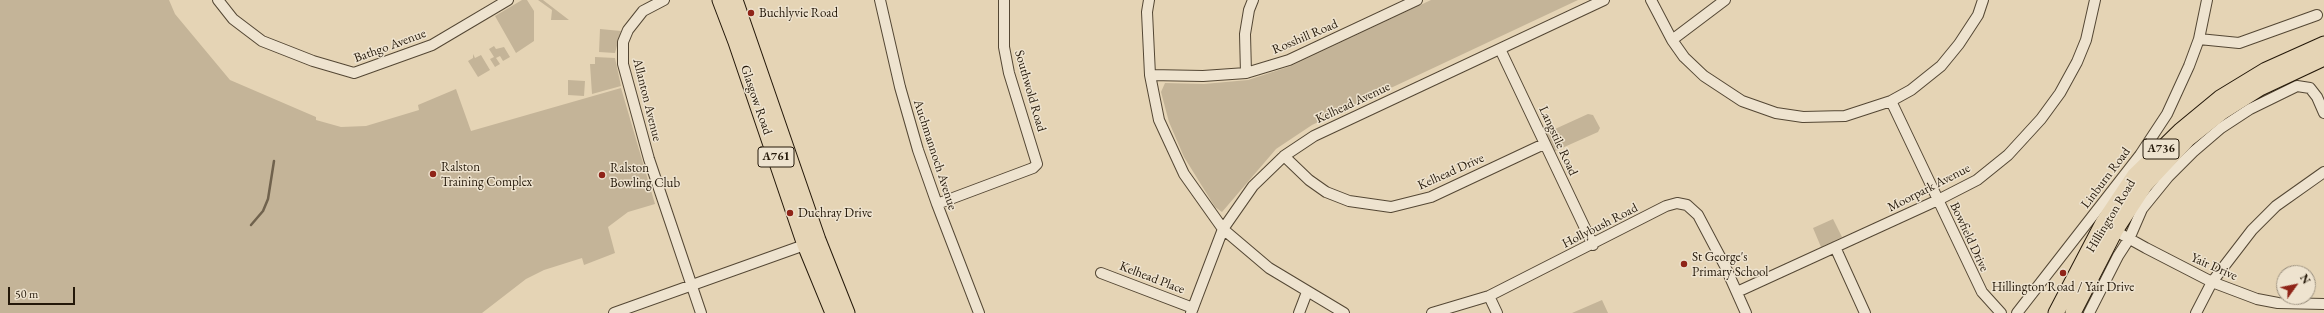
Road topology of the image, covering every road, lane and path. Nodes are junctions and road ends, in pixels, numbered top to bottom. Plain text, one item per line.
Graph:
1 (218, 0) edge
2 (508, 0) edge
3 (664, 0) edge
4 (720, 0) edge
5 (734, 0) edge
6 (880, 0) edge
7 (1004, 0) edge
8 (1149, 0) edge
9 (1253, 0) edge
10 (1417, 0) edge
11 (1604, 0) edge
12 (1651, 0) edge
13 (1725, 0) edge
14 (1983, 0) edge
15 (2095, 0) edge
16 (2207, 0) edge
17 (2317, 15) dead end
18 (2199, 39) junction
19 (1672, 40) junction
20 (2324, 44) edge
21 (1500, 49) junction
22 (2324, 58) edge
23 (1246, 73) junction
24 (1150, 75) junction
25 (1891, 101) junction
26 (2324, 113) edge
27 (1544, 144) junction
28 (1284, 156) junction
29 (2324, 172) edge
30 (1938, 200) junction
31 (936, 204) junction
32 (2109, 227) junction
33 (1223, 229) junction
34 (2129, 239) junction
35 (812, 243) junction
36 (1593, 245) junction
37 (1835, 247) junction
38 (1101, 273) dead end
39 (2212, 282) junction
40 (690, 286) junction
41 (1307, 292) junction
42 (1737, 292) junction
43 (1489, 296) junction
44 (2324, 304) edge
45 (1192, 310) edge
46 (614, 313) edge
47 (701, 313) edge
48 (833, 313) edge
49 (848, 313) edge
50 (979, 313) edge
51 (1299, 313) edge
52 (1344, 313) edge
53 (1432, 313) edge
54 (1498, 313) edge
55 (1746, 313) edge
56 (1865, 313) edge
57 (2001, 313) edge
58 (2017, 313) edge
59 (2056, 313) edge
60 (2073, 313) edge
61 (2089, 313) edge
62 (2196, 313) edge

1 - 2 street, Bathgo Avenue
3 - 40 street, Allanton Avenue
4 - 35 main road, Glasgow Road / A761
5 - 35 main road, Glasgow Road / A761
6 - 31 street, Auchmannoch Avenue
7 - 31 street, Southwold Road
8 - 24 street
9 - 23 street
10 - 23 street, Rosshill Road
11 - 21 street, Kelhead Avenue
12 - 19 street
13 - 19 street
14 - 25 street
15 - 30 street, Moorpark Avenue
16 - 18 street, Linburn Road
17 - 18 street
18 - 58 street, Linburn Road
19 - 25 street
20 - 32 main road, Hillington Road / A736
21 - 27 street, Langstile Road
21 - 28 street, Kelhead Avenue
22 - 32 main road, Hillington Road / A736
23 - 24 street, Rosshill Road
24 - 33 street
25 - 30 street, Bowfield Drive
26 - 34 street
27 - 28 street, Kelhead Drive
27 - 36 street, Langstile Road
28 - 33 street, Kelhead Avenue
29 - 39 street
30 - 37 street, Moorpark Avenue
30 - 57 street, Bowfield Drive
31 - 50 street, Auchmannoch Avenue
32 - 34 street, Yair Drive
32 - 59 main road, Hillington Road / A736
32 - 60 main road, Hillington Road / A736
33 - 41 street
33 - 45 street, Kelhead Avenue
34 - 39 street, Yair Drive
34 - 61 street
35 - 40 street
35 - 48 main road, Glasgow Road / A761
35 - 49 main road, Glasgow Road / A761
36 - 42 street, Hollybush Road
36 - 43 street, Hollybush Road
37 - 42 street, Moorpark Avenue
37 - 56 street
38 - 45 street, Kelhead Place
39 - 44 street, Yair Drive
39 - 62 street
40 - 46 street
40 - 47 street, Allanton Avenue
41 - 51 street
41 - 52 street
42 - 55 street, Hollybush Road
43 - 53 street, Hollybush Road
43 - 54 street

